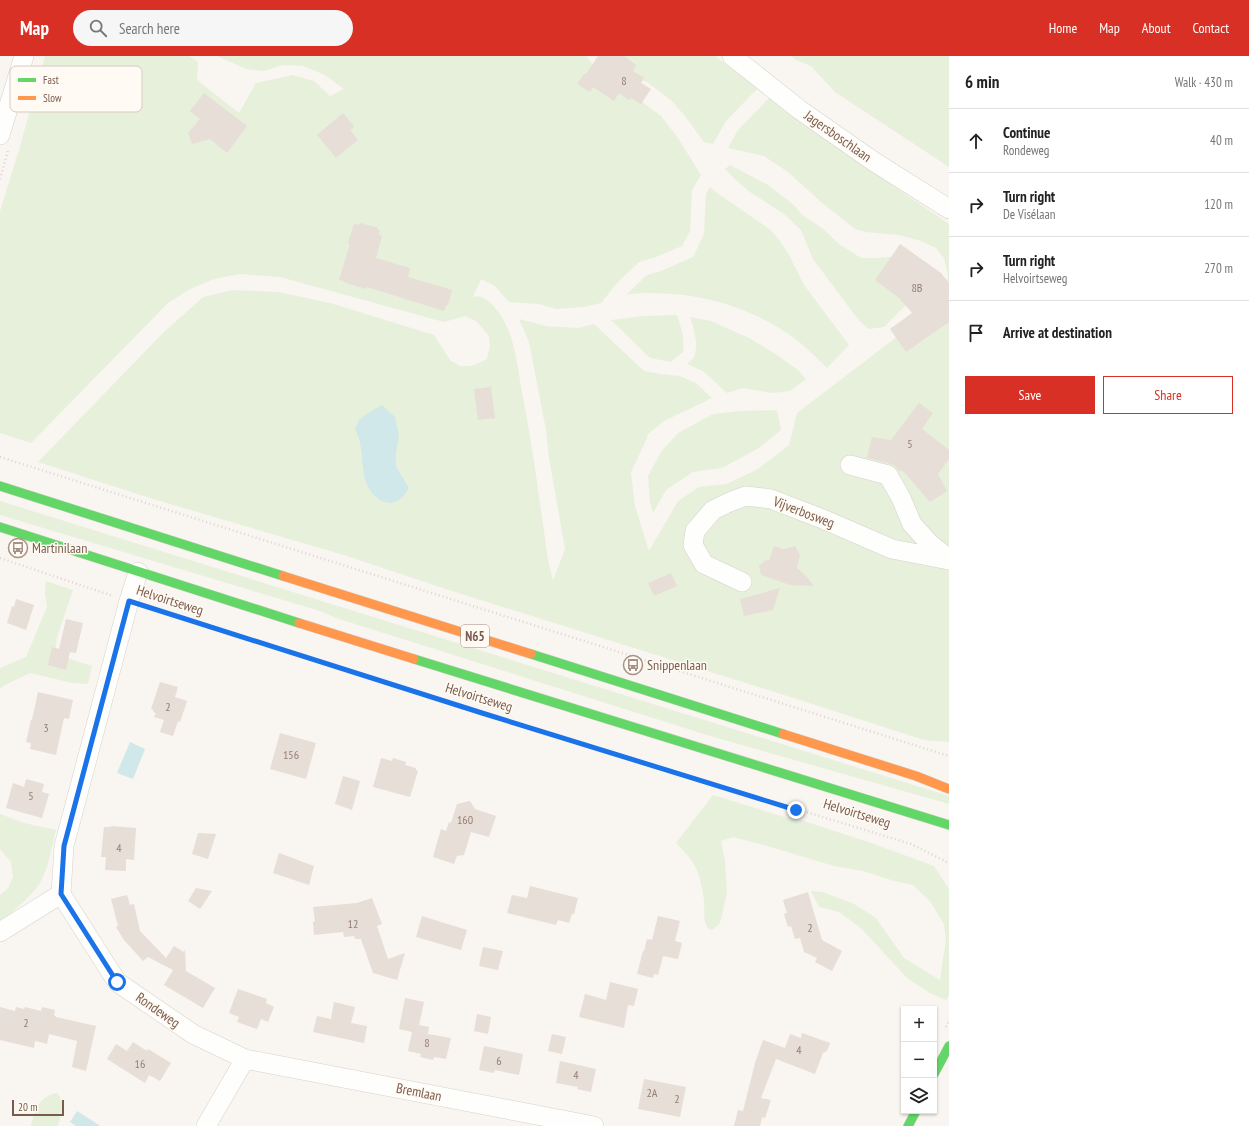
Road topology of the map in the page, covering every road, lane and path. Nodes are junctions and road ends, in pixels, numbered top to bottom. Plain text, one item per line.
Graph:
1 (24, 56) edge
2 (732, 56) edge
3 (21, 66) edge
4 (10, 102) edge
5 (0, 135) edge
6 (949, 209) edge
7 (0, 457) edge
8 (850, 465) dead end
9 (0, 486) edge
10 (0, 527) edge
11 (0, 558) edge
12 (949, 559) edge
13 (138, 572) junction
14 (742, 582) dead end
15 (129, 601) junction
16 (949, 756) edge
17 (949, 788) edge
18 (949, 825) edge
19 (949, 863) edge
20 (61, 894) junction
21 (0, 932) edge
22 (949, 1046) edge
23 (245, 1059) junction
24 (937, 1068) edge
25 (914, 1114) edge
26 (206, 1126) edge
27 (594, 1126) edge
28 (908, 1126) edge

1 - 3 street
2 - 6 street, Jagersboschlaan
4 - 5 street
7 - 16 path
8 - 12 street, Vijverbosweg
9 - 17 main road, N65
10 - 13 main road, Helvoirtseweg
11 - 15 path, Helvoirtseweg
12 - 14 street, Vijverbosweg
13 - 15 street
13 - 18 main road, Helvoirtseweg
15 - 19 path, Helvoirtseweg
15 - 20 street
20 - 21 street
20 - 23 street, Rondeweg
22 - 24 main road
23 - 26 street
23 - 27 street, Bremlaan
25 - 28 main road

